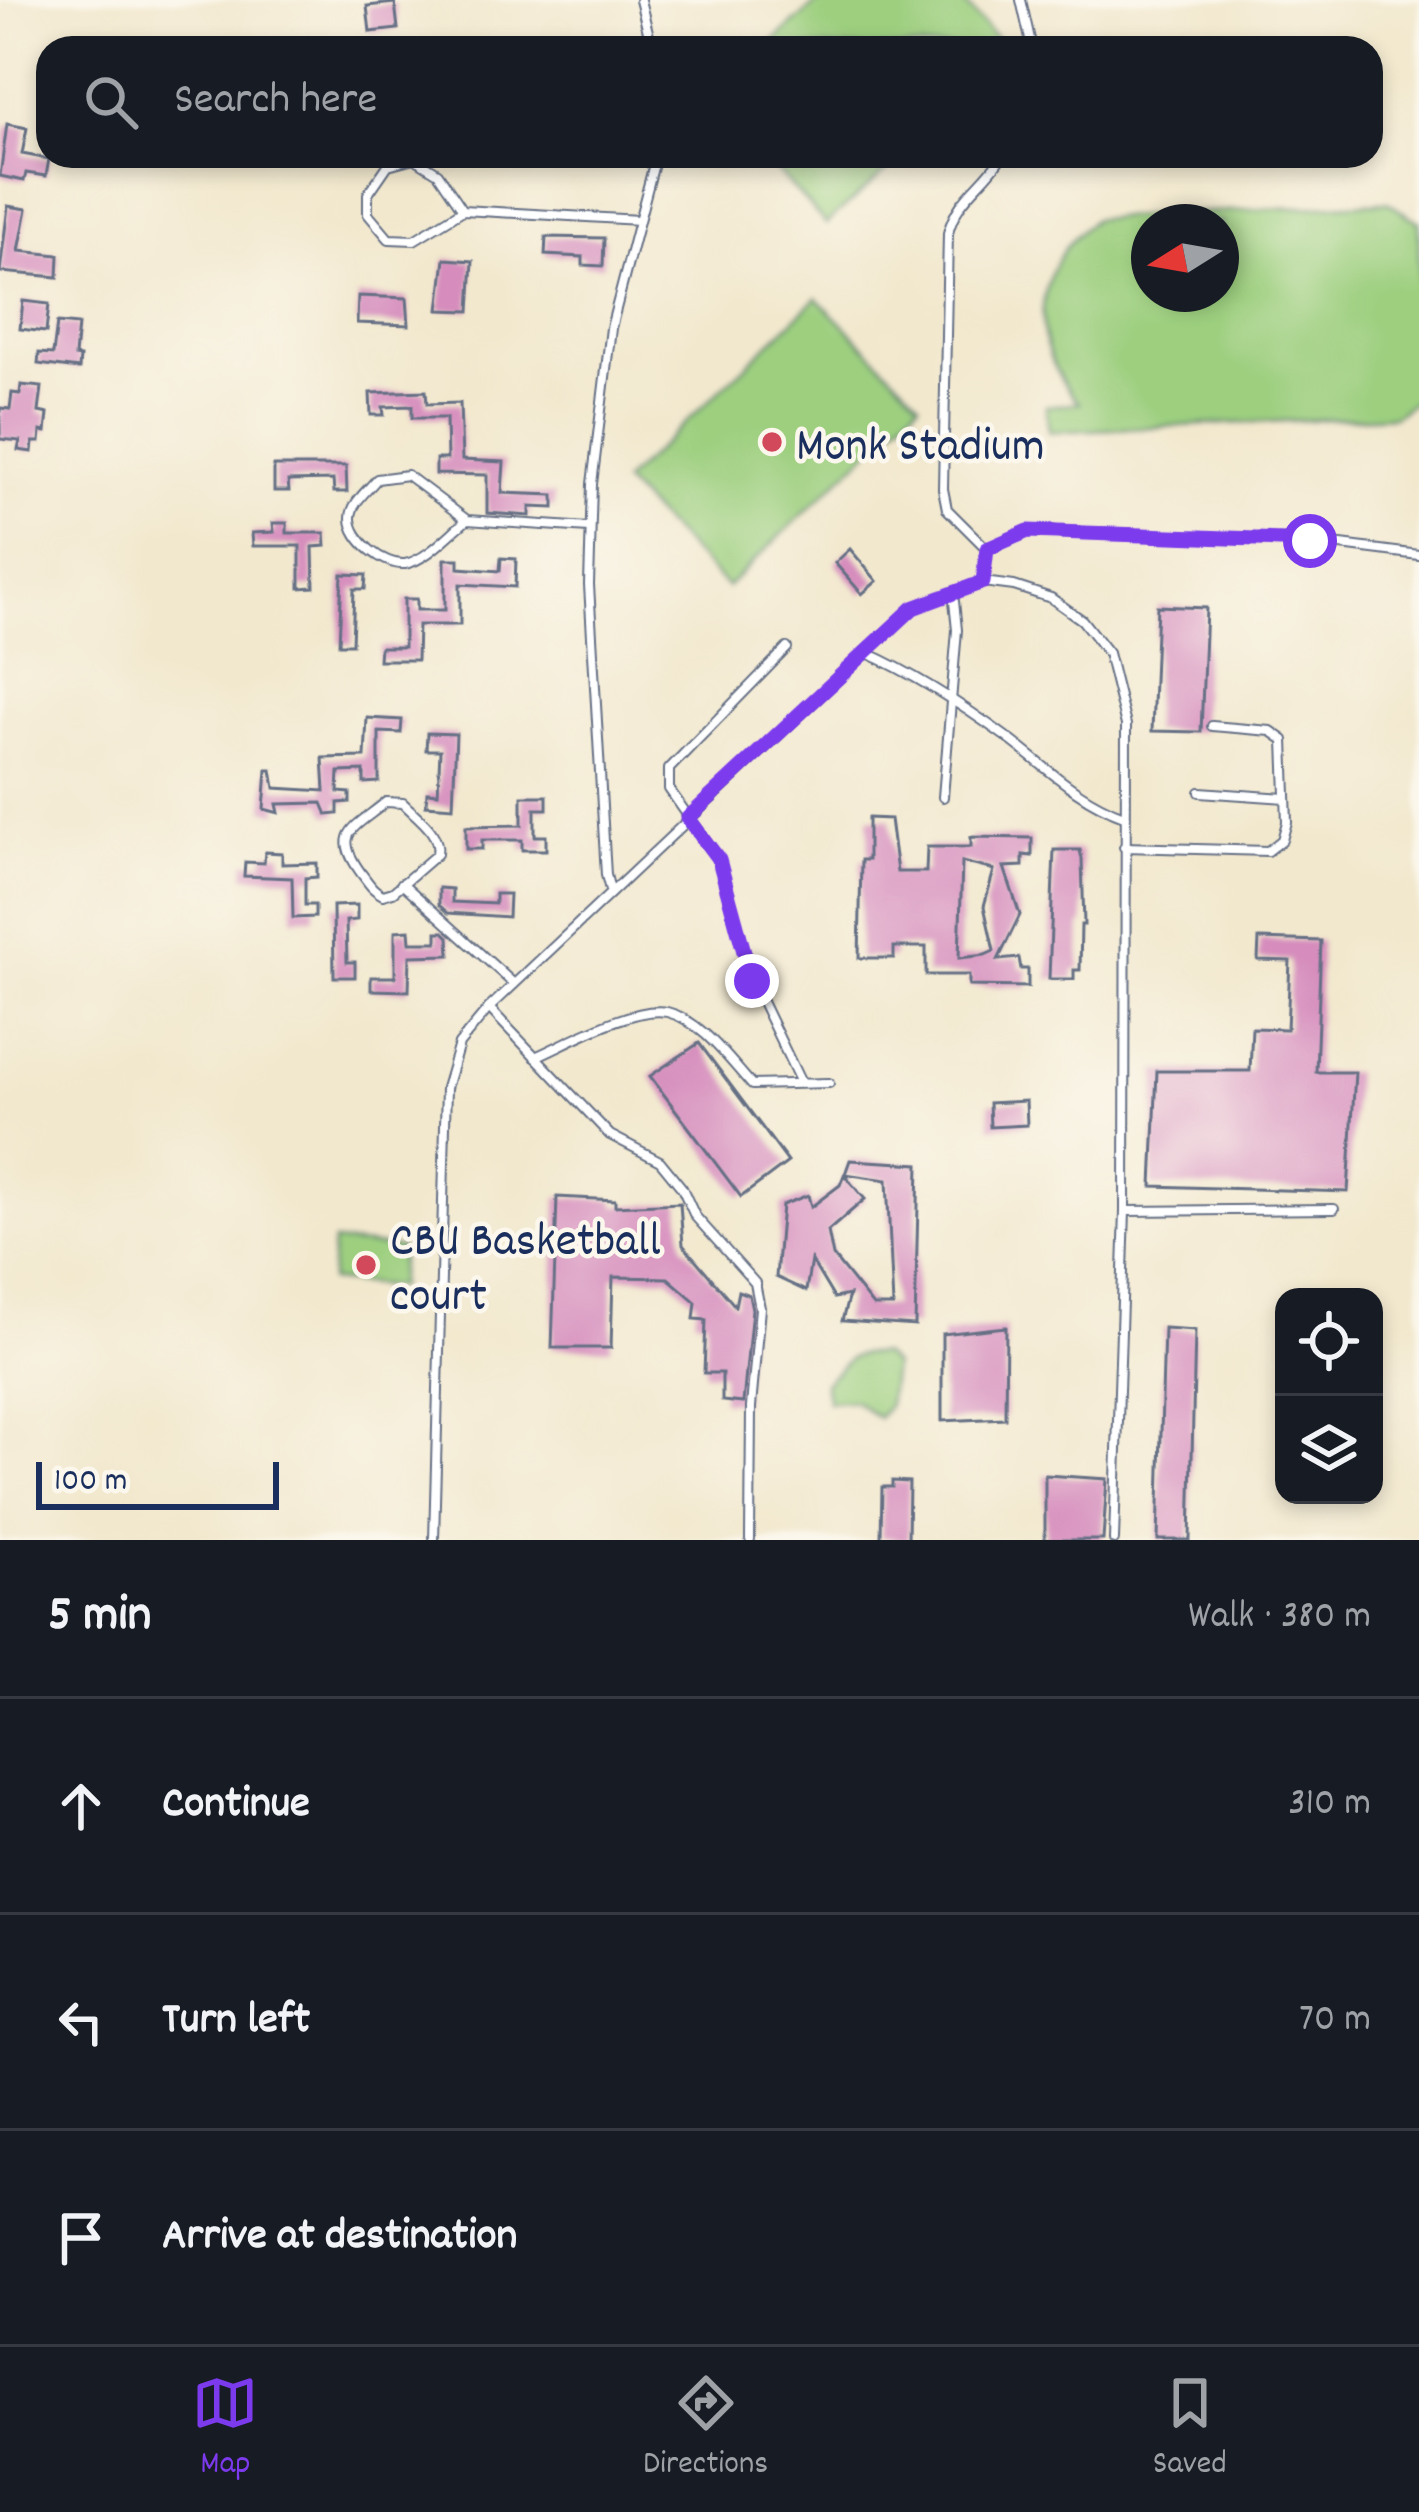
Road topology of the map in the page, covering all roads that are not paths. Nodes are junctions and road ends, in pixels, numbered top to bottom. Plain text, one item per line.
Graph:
1 (640, 0) edge
2 (1021, 0) edge
3 (649, 36) edge
4 (1029, 36) edge
5 (386, 168) edge
6 (430, 168) edge
7 (653, 168) edge
8 (994, 168) edge
9 (463, 210) junction
10 (639, 220) junction
11 (466, 520) junction
12 (590, 528) junction
13 (987, 549) junction
14 (1419, 555) edge
15 (983, 582) junction
16 (953, 592) junction
17 (787, 648) dead end
18 (866, 652) junction
19 (952, 701) junction
20 (1211, 726) dead end
21 (1200, 792) dead end
22 (943, 797) dead end
23 (1286, 798) junction
24 (1124, 816) junction
25 (688, 818) junction
26 (1124, 847) junction
27 (402, 883) junction
28 (610, 890) junction
29 (514, 984) junction
30 (489, 1008) junction
31 (535, 1057) junction
32 (801, 1083) junction
33 (829, 1083) dead end
34 (1334, 1209) dead end
35 (1124, 1211) junction
36 (434, 1540) edge
37 (750, 1540) edge
38 (1114, 1540) edge

1 - 3 lane
2 - 4 lane
5 - 9 lane
6 - 9 lane
7 - 10 lane
8 - 13 lane
9 - 10 lane
10 - 12 lane
11 - 11 lane
11 - 12 lane
12 - 28 lane
13 - 14 lane
13 - 15 lane
15 - 16 lane
15 - 24 lane
16 - 18 lane
16 - 19 lane
17 - 25 lane
18 - 19 lane
18 - 25 lane
19 - 22 lane
19 - 24 lane
20 - 23 lane
21 - 23 lane
23 - 26 lane
24 - 26 lane
25 - 28 lane
25 - 32 lane
26 - 35 lane
27 - 27 lane
27 - 29 lane
28 - 29 lane
29 - 30 lane
30 - 31 lane
30 - 36 lane
31 - 32 lane
31 - 37 lane
32 - 33 lane
34 - 35 lane
35 - 38 lane

